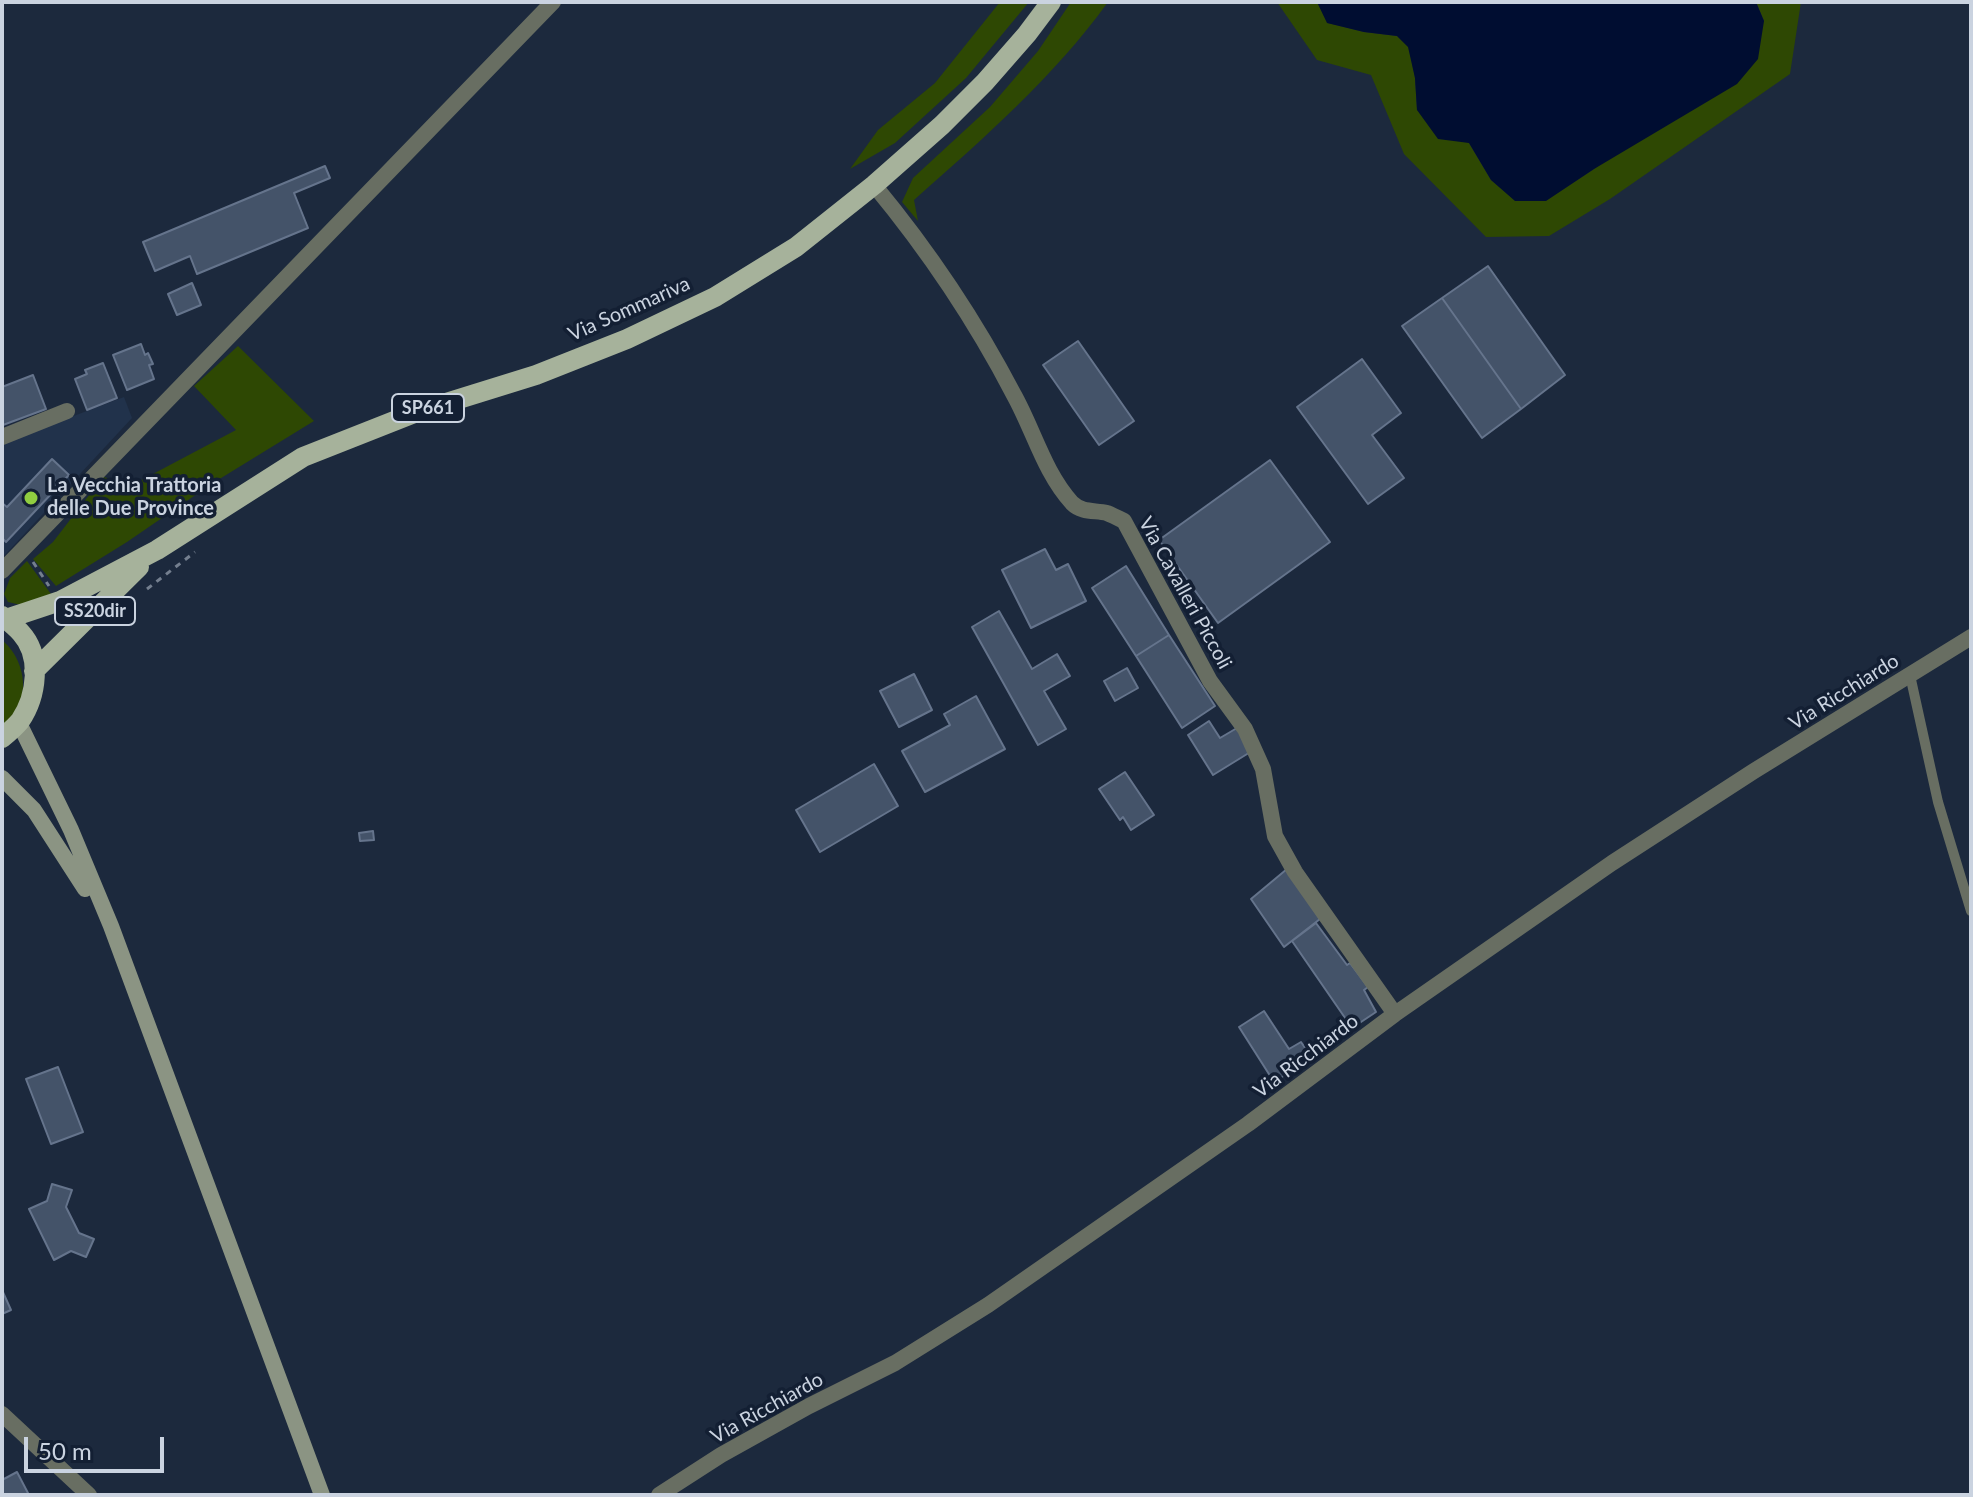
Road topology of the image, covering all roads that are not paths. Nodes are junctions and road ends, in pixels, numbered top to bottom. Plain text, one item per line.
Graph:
1 (553, 2) edge
2 (1051, 2) edge
3 (874, 185) junction
4 (67, 411) dead end
5 (2, 437) edge
6 (157, 550) junction
7 (2, 571) edge
8 (4, 618) edge
9 (1971, 637) edge
10 (34, 671) junction
11 (1910, 675) junction
12 (19, 723) junction
13 (2, 738) edge
14 (2, 778) edge
15 (1971, 911) edge
16 (138, 998) junction
17 (1395, 1014) junction
18 (2, 1414) edge
19 (89, 1495) edge
20 (322, 1495) edge
21 (659, 1495) edge

1 - 7 street
2 - 3 main road, Via Sommariva / SP661
3 - 6 main road, Via Sommariva / SP661
3 - 17 street, Via Cavalleri Piccoli
4 - 5 street
6 - 8 main road, SS20dir
6 - 10 main road, SS20dir
8 - 10 main road
9 - 11 street, Via Ricchiardo
10 - 12 main road
11 - 15 lane
11 - 17 street, Via Ricchiardo
12 - 13 main road
12 - 16 main road
14 - 16 main road
16 - 20 main road
17 - 21 street, Via Ricchiardo
18 - 19 street

